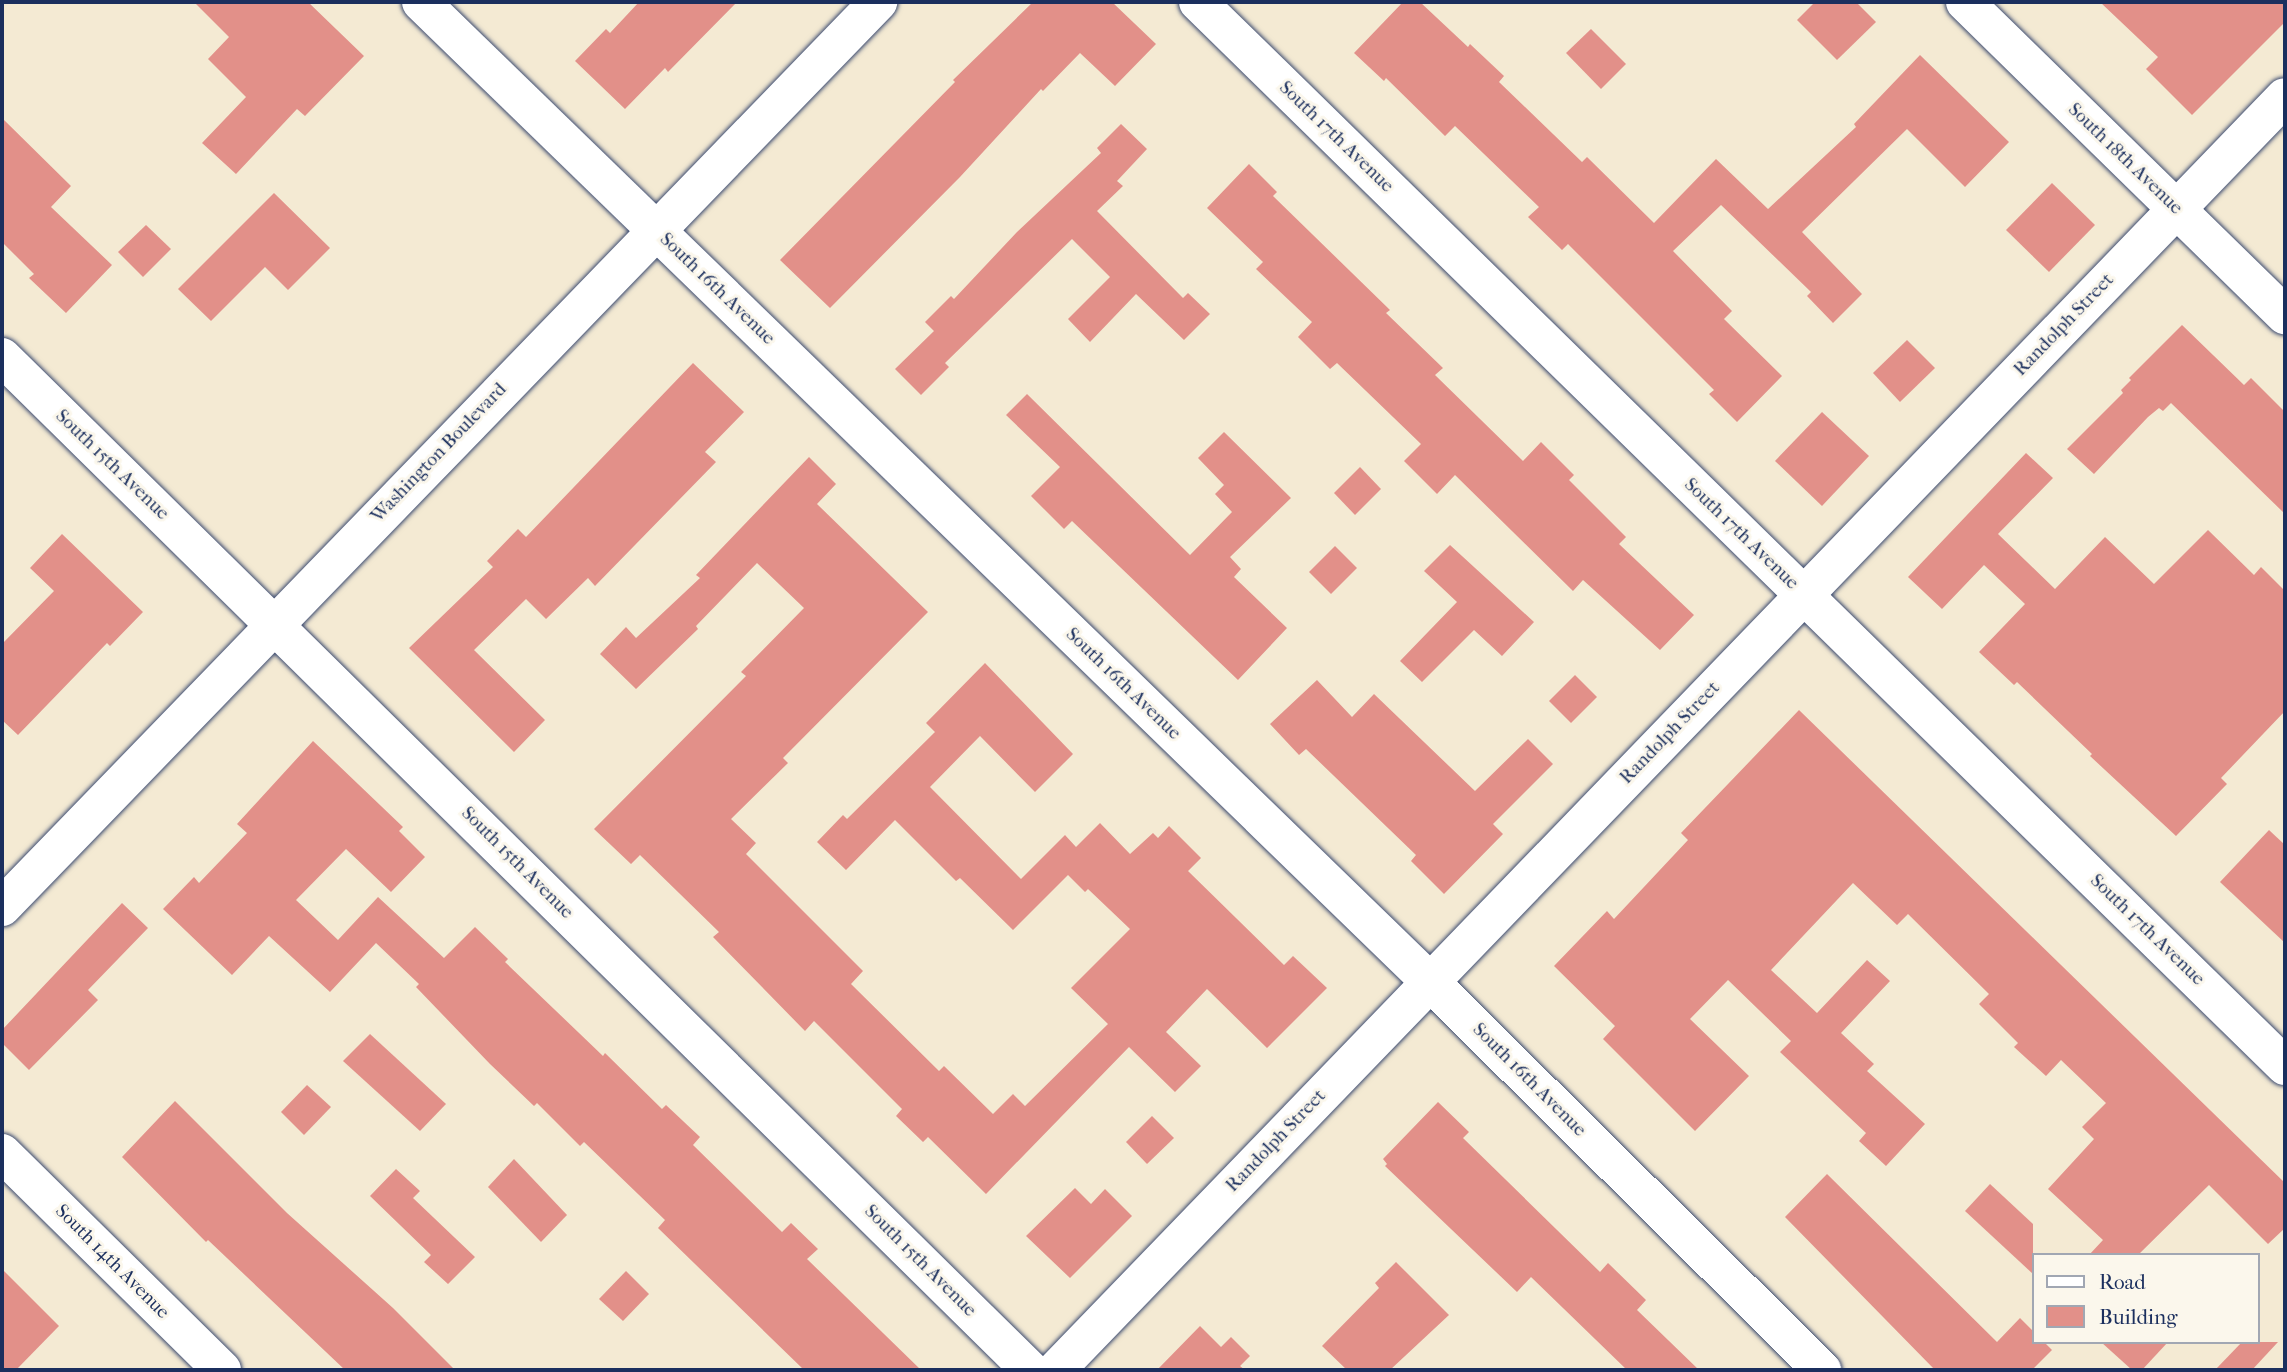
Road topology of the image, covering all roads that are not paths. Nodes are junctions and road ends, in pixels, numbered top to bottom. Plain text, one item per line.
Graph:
1 (421, 2) edge
2 (878, 2) edge
3 (1198, 2) edge
4 (1965, 2) edge
5 (2285, 97) edge
6 (2177, 209) junction
7 (656, 230) junction
8 (2285, 315) edge
9 (2, 357) edge
10 (1804, 595) junction
11 (274, 623) junction
12 (2, 907) edge
13 (1430, 982) junction
14 (2285, 1066) edge
15 (2, 1153) edge
16 (222, 1370) edge
17 (1030, 1370) edge
18 (1056, 1370) edge
19 (1822, 1370) edge

1 - 7 street, South 16th Avenue
2 - 7 street, Washington Boulevard
3 - 10 street, South 17th Avenue
4 - 6 street, South 18th Avenue
5 - 6 street, Randolph Street
6 - 8 street, South 18th Avenue
6 - 10 street, Randolph Street
7 - 11 street, Washington Boulevard
7 - 13 street, South 16th Avenue
9 - 11 street, South 15th Avenue
10 - 13 street, Randolph Street
10 - 14 street, South 17th Avenue
11 - 12 street, Washington Boulevard
11 - 17 street, South 15th Avenue
13 - 18 street, Randolph Street
13 - 19 street, South 16th Avenue
15 - 16 street, South 14th Avenue

